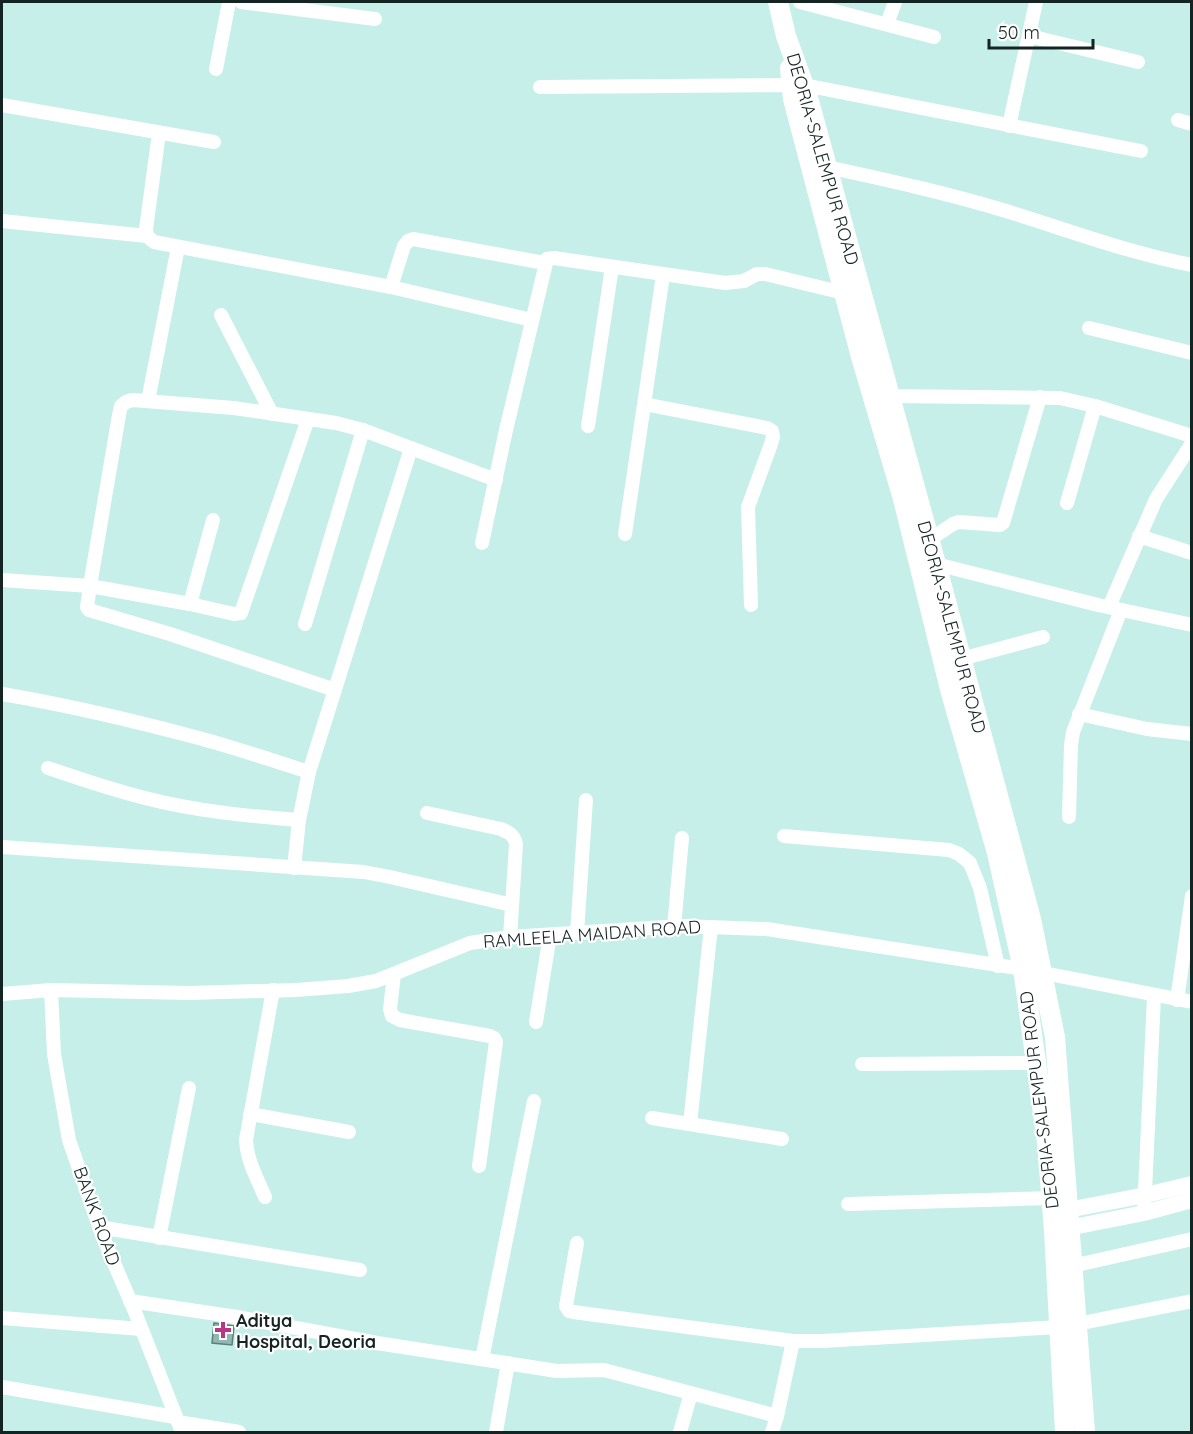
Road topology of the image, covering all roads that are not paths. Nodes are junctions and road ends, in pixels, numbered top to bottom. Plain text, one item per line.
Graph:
1 (229, 2) edge
2 (241, 2) edge
3 (778, 2) edge
4 (800, 2) edge
5 (895, 2) edge
6 (1036, 2) edge
7 (837, 6) edge
8 (375, 20) dead end
9 (887, 24) junction
10 (1029, 36) junction
11 (934, 37) dead end
12 (1138, 62) dead end
13 (216, 69) dead end
14 (798, 85) junction
15 (540, 87) dead end
16 (2, 105) edge
17 (1009, 126) junction
18 (159, 133) junction
19 (214, 142) dead end
20 (1141, 151) dead end
21 (827, 167) junction
22 (2, 221) edge
23 (147, 236) junction
24 (178, 247) junction
25 (545, 263) junction
26 (1191, 266) edge
27 (612, 267) junction
28 (663, 275) junction
29 (391, 287) junction
30 (844, 293) junction
31 (221, 315) dead end
32 (532, 320) junction
33 (1089, 328) dead end
34 (1191, 353) edge
35 (890, 396) junction
36 (1040, 397) junction
37 (148, 401) junction
38 (644, 404) junction
39 (1095, 406) junction
40 (272, 414) junction
41 (308, 419) junction
42 (588, 426) dead end
43 (363, 430) junction
44 (1191, 436) edge
45 (1191, 444) edge
46 (411, 448) junction
47 (496, 480) junction
48 (1067, 503) dead end
49 (213, 520) dead end
50 (625, 534) dead end
51 (1139, 536) junction
52 (929, 540) junction
53 (482, 543) dead end
54 (1191, 553) edge
55 (936, 564) junction
56 (2, 580) edge
57 (90, 586) junction
58 (190, 604) junction
59 (751, 605) dead end
60 (1115, 609) junction
61 (305, 624) dead end
62 (1191, 625) edge
63 (1043, 637) dead end
64 (961, 659) junction
65 (335, 690) junction
66 (2, 694) edge
67 (1079, 714) junction
68 (1191, 734) edge
69 (48, 768) dead end
70 (309, 772) junction
71 (586, 800) dead end
72 (427, 813) dead end
73 (1069, 817) dead end
74 (299, 820) junction
75 (784, 836) dead end
76 (682, 838) dead end
77 (2, 847) edge
78 (294, 868) junction
79 (1191, 896) edge
80 (512, 905) junction
81 (1190, 913) edge
82 (674, 927) junction
83 (711, 927) junction
84 (577, 933) junction
85 (550, 935) junction
86 (510, 937) junction
87 (998, 966) junction
88 (1023, 969) junction
89 (1043, 973) junction
90 (394, 974) junction
91 (51, 990) junction
92 (273, 990) junction
93 (2, 994) edge
94 (1154, 996) junction
95 (1177, 1000) junction
96 (1191, 1002) edge
97 (536, 1022) dead end
98 (1036, 1063) junction
99 (862, 1064) dead end
100 (189, 1088) dead end
101 (534, 1101) dead end
102 (250, 1114) junction
103 (652, 1118) dead end
104 (690, 1124) junction
105 (349, 1132) dead end
106 (782, 1139) dead end
107 (479, 1166) dead end
108 (1191, 1184) edge
109 (1146, 1195) junction
110 (265, 1197) dead end
111 (1191, 1200) edge
112 (848, 1204) dead end
113 (1144, 1213) junction
114 (1059, 1216) junction
115 (99, 1227) junction
116 (159, 1238) junction
117 (1191, 1239) edge
118 (577, 1243) dead end
119 (1072, 1266) junction
120 (360, 1270) dead end
121 (130, 1301) junction
122 (1191, 1301) edge
123 (2, 1318) edge
124 (1068, 1326) junction
125 (141, 1329) junction
126 (793, 1341) junction
127 (482, 1359) junction
128 (508, 1363) junction
129 (2, 1386) edge
130 (692, 1393) junction
131 (777, 1416) junction
132 (178, 1424) edge
133 (239, 1432) edge
134 (496, 1432) edge
135 (680, 1432) edge
136 (772, 1432) edge
137 (1065, 1432) edge
138 (1084, 1432) edge

1 - 13 street
2 - 8 street
3 - 14 highway, DEORIA-SALEMPUR ROAD
4 - 7 street
5 - 9 street
6 - 10 street
7 - 9 street
9 - 11 street
10 - 12 street
10 - 17 street
14 - 15 street
14 - 17 street
14 - 21 highway, DEORIA-SALEMPUR ROAD
14 - 30 highway, DEORIA-SALEMPUR ROAD
16 - 18 street
17 - 20 street
18 - 19 street
18 - 23 street
21 - 26 street
21 - 35 highway, DEORIA-SALEMPUR ROAD
22 - 23 street
23 - 24 street
24 - 29 street
24 - 37 street
25 - 27 street
25 - 29 street
25 - 32 street
27 - 28 street
27 - 42 street
28 - 30 street
28 - 38 street
29 - 32 street
30 - 88 highway, DEORIA-SALEMPUR ROAD
31 - 40 street
32 - 47 street
33 - 34 street
35 - 36 street
35 - 52 highway, DEORIA-SALEMPUR ROAD
36 - 39 street
36 - 52 street
37 - 40 street
37 - 57 street
38 - 50 street
38 - 59 street
39 - 44 street
39 - 48 street
40 - 41 street
41 - 43 street
41 - 58 street
43 - 46 street
43 - 61 street
45 - 51 street
46 - 47 street
46 - 65 street
47 - 53 street
49 - 58 street
51 - 54 street
51 - 60 street
52 - 55 highway, DEORIA-SALEMPUR ROAD
55 - 60 street
55 - 64 highway, DEORIA-SALEMPUR ROAD
56 - 57 street
57 - 58 street
57 - 65 street
60 - 62 street
60 - 67 street
63 - 64 street
64 - 89 highway, DEORIA-SALEMPUR ROAD
65 - 70 street
66 - 70 street
67 - 68 street
67 - 73 street
69 - 74 street
70 - 74 street
71 - 84 street
72 - 80 street
74 - 78 street
75 - 87 street
76 - 82 street
77 - 78 street
78 - 80 street
79 - 81 street
80 - 86 street
81 - 95 street
82 - 83 street, RAMLEELA MAIDAN ROAD
82 - 84 street, RAMLEELA MAIDAN ROAD
83 - 87 street, RAMLEELA MAIDAN ROAD
83 - 104 street
84 - 85 street, RAMLEELA MAIDAN ROAD
85 - 86 street, RAMLEELA MAIDAN ROAD
85 - 97 street
86 - 90 street, RAMLEELA MAIDAN ROAD
87 - 88 street, RAMLEELA MAIDAN ROAD
88 - 89 street, RAMLEELA MAIDAN ROAD
88 - 98 highway, DEORIA-SALEMPUR ROAD
89 - 94 street, RAMLEELA MAIDAN ROAD
89 - 114 highway, DEORIA-SALEMPUR ROAD
90 - 92 street, RAMLEELA MAIDAN ROAD
90 - 107 street
91 - 92 street, RAMLEELA MAIDAN ROAD
91 - 93 street, RAMLEELA MAIDAN ROAD
91 - 115 street, BANK ROAD
92 - 102 street
94 - 95 street, RAMLEELA MAIDAN ROAD
94 - 109 street
95 - 96 street, RAMLEELA MAIDAN ROAD
98 - 99 street
98 - 114 highway, DEORIA-SALEMPUR ROAD
100 - 116 street
101 - 127 street
102 - 105 street
102 - 110 street
103 - 104 street
104 - 106 street
108 - 109 main road
109 - 113 street
109 - 114 main road
111 - 113 main road
112 - 114 street
113 - 114 main road
114 - 119 highway, DEORIA-SALEMPUR ROAD
114 - 124 highway, DEORIA-SALEMPUR ROAD
115 - 116 street
115 - 121 street, BANK ROAD
116 - 120 street
117 - 119 street
118 - 126 street
119 - 124 highway, DEORIA-SALEMPUR ROAD
121 - 125 street, BANK ROAD
121 - 127 street
122 - 124 street
123 - 125 street
124 - 126 street
124 - 137 highway, DEORIA-SALEMPUR ROAD
124 - 138 highway, DEORIA-SALEMPUR ROAD
125 - 132 street, BANK ROAD
126 - 131 street
127 - 128 street
128 - 130 street
128 - 134 street
129 - 132 street
130 - 131 street
130 - 135 street
131 - 136 street
132 - 133 street

